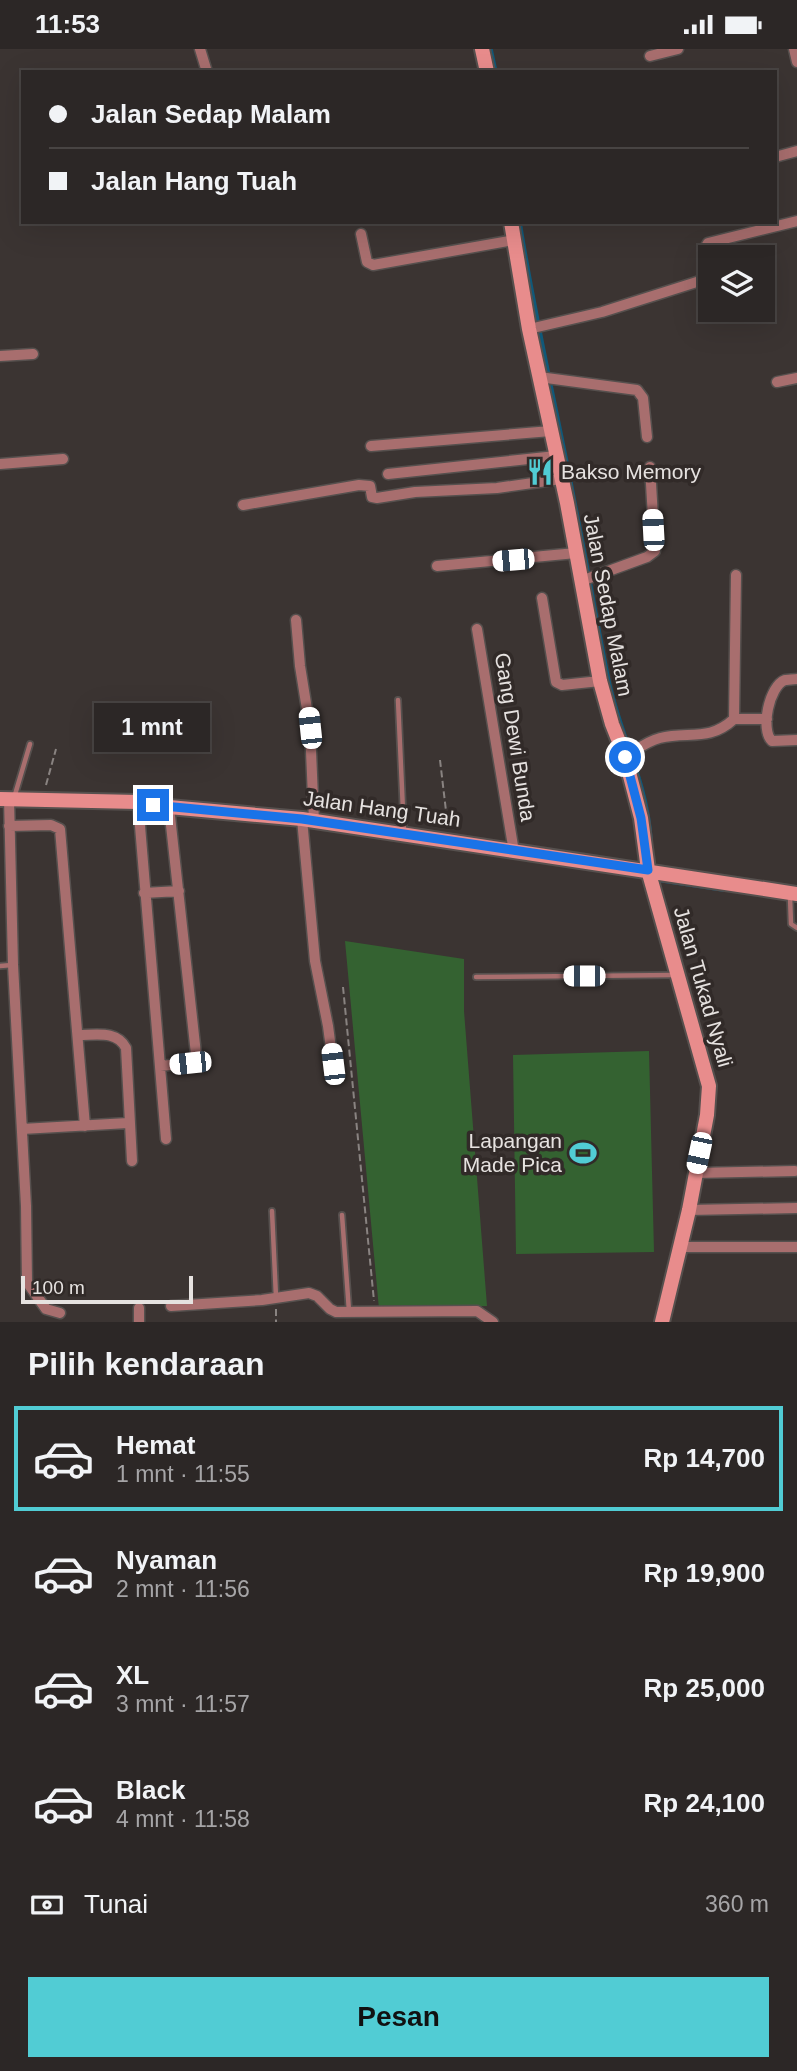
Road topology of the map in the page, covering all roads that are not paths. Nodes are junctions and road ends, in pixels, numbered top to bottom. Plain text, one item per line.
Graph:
1 (200, 49) edge
2 (482, 49) edge
3 (678, 49) edge
4 (794, 49) edge
5 (650, 56) dead end
6 (797, 62) edge
7 (206, 70) edge
8 (487, 70) edge
9 (797, 152) edge
10 (777, 157) edge
11 (797, 222) edge
12 (512, 224) edge
13 (361, 234) dead end
14 (514, 240) junction
15 (535, 328) junction
16 (33, 355) dead end
17 (0, 356) edge
18 (542, 378) junction
19 (797, 378) edge
20 (777, 383) dead end
21 (551, 431) junction
22 (648, 437) dead end
23 (371, 446) dead end
24 (556, 456) junction
25 (63, 459) dead end
26 (0, 464) edge
27 (650, 467) dead end
28 (388, 474) dead end
29 (561, 479) junction
30 (243, 505) dead end
31 (576, 553) junction
32 (438, 566) dead end
33 (736, 575) dead end
34 (588, 579) junction
35 (542, 598) dead end
36 (296, 620) dead end
37 (477, 629) dead end
38 (797, 679) edge
39 (600, 681) junction
40 (398, 700) dead end
41 (734, 719) junction
42 (767, 719) junction
43 (797, 740) edge
44 (30, 744) dead end
45 (629, 754) junction
46 (7, 799) edge
47 (138, 803) junction
48 (169, 807) junction
49 (308, 820) junction
50 (9, 825) junction
51 (404, 834) junction
52 (514, 852) junction
53 (648, 870) junction
54 (179, 891) junction
55 (144, 893) junction
56 (794, 894) edge
57 (797, 928) edge
58 (13, 965) junction
59 (0, 966) edge
60 (676, 975) junction
61 (476, 977) dead end
62 (79, 1035) junction
63 (333, 1064) dead end
64 (160, 1066) junction
65 (128, 1122) junction
66 (85, 1126) junction
67 (22, 1129) junction
68 (166, 1139) dead end
69 (132, 1161) dead end
70 (795, 1171) dead end
71 (695, 1173) junction
72 (797, 1208) edge
73 (688, 1210) junction
74 (272, 1212) dead end
75 (342, 1215) dead end
76 (681, 1247) junction
77 (797, 1247) edge
78 (275, 1297) junction
79 (171, 1306) dead end
80 (139, 1308) dead end
81 (349, 1312) junction
82 (60, 1313) dead end
83 (396, 1317) edge
84 (139, 1322) edge
85 (493, 1322) edge
86 (662, 1322) edge

1 - 7 street
2 - 8 street
3 - 5 street
4 - 6 street
9 - 10 street
11 - 15 street
12 - 14 street, Jalan Sedap Malam
13 - 14 street
14 - 15 street, Jalan Sedap Malam
15 - 18 street, Jalan Sedap Malam
16 - 17 street
18 - 21 street, Jalan Sedap Malam
18 - 22 street
19 - 20 street
21 - 23 street
21 - 24 street, Jalan Sedap Malam
24 - 28 street
24 - 29 street, Jalan Sedap Malam
25 - 26 street
27 - 34 street
29 - 30 street
29 - 31 street, Jalan Sedap Malam
31 - 32 street
31 - 34 street, Jalan Sedap Malam
33 - 41 street
34 - 39 street, Jalan Sedap Malam
35 - 39 street
36 - 49 street
37 - 52 street, Gang Dewi Bunda
38 - 42 street
39 - 45 street, Jalan Sedap Malam
40 - 51 lane
41 - 42 street
41 - 45 street
42 - 43 street
44 - 46 lane
45 - 53 street, Jalan Sedap Malam
46 - 47 street, Jalan Hang Tuah
46 - 50 street
47 - 48 street, Jalan Hang Tuah
47 - 55 street
48 - 49 street, Jalan Hang Tuah
48 - 54 street
49 - 51 street, Jalan Hang Tuah
49 - 63 street
50 - 58 street
50 - 62 street
51 - 52 street, Jalan Hang Tuah
52 - 53 street, Jalan Hang Tuah
53 - 56 street, Jalan Hang Tuah
53 - 60 street, Jalan Tukad Nyali
54 - 55 street
54 - 64 street
55 - 64 street
56 - 57 lane
58 - 59 lane
58 - 67 street
60 - 61 lane
60 - 71 street, Jalan Tukad Nyali
62 - 65 street
62 - 66 street
64 - 68 street
65 - 66 street
65 - 69 street
66 - 67 street
67 - 82 street
70 - 71 street
71 - 73 street, Jalan Tukad Nyali
72 - 73 street
73 - 76 street, Jalan Tukad Nyali
74 - 78 lane
75 - 81 lane
76 - 77 street
76 - 86 street, Jalan Tukad Nyali
78 - 79 street
78 - 81 street
80 - 84 street
81 - 83 street
83 - 85 street

